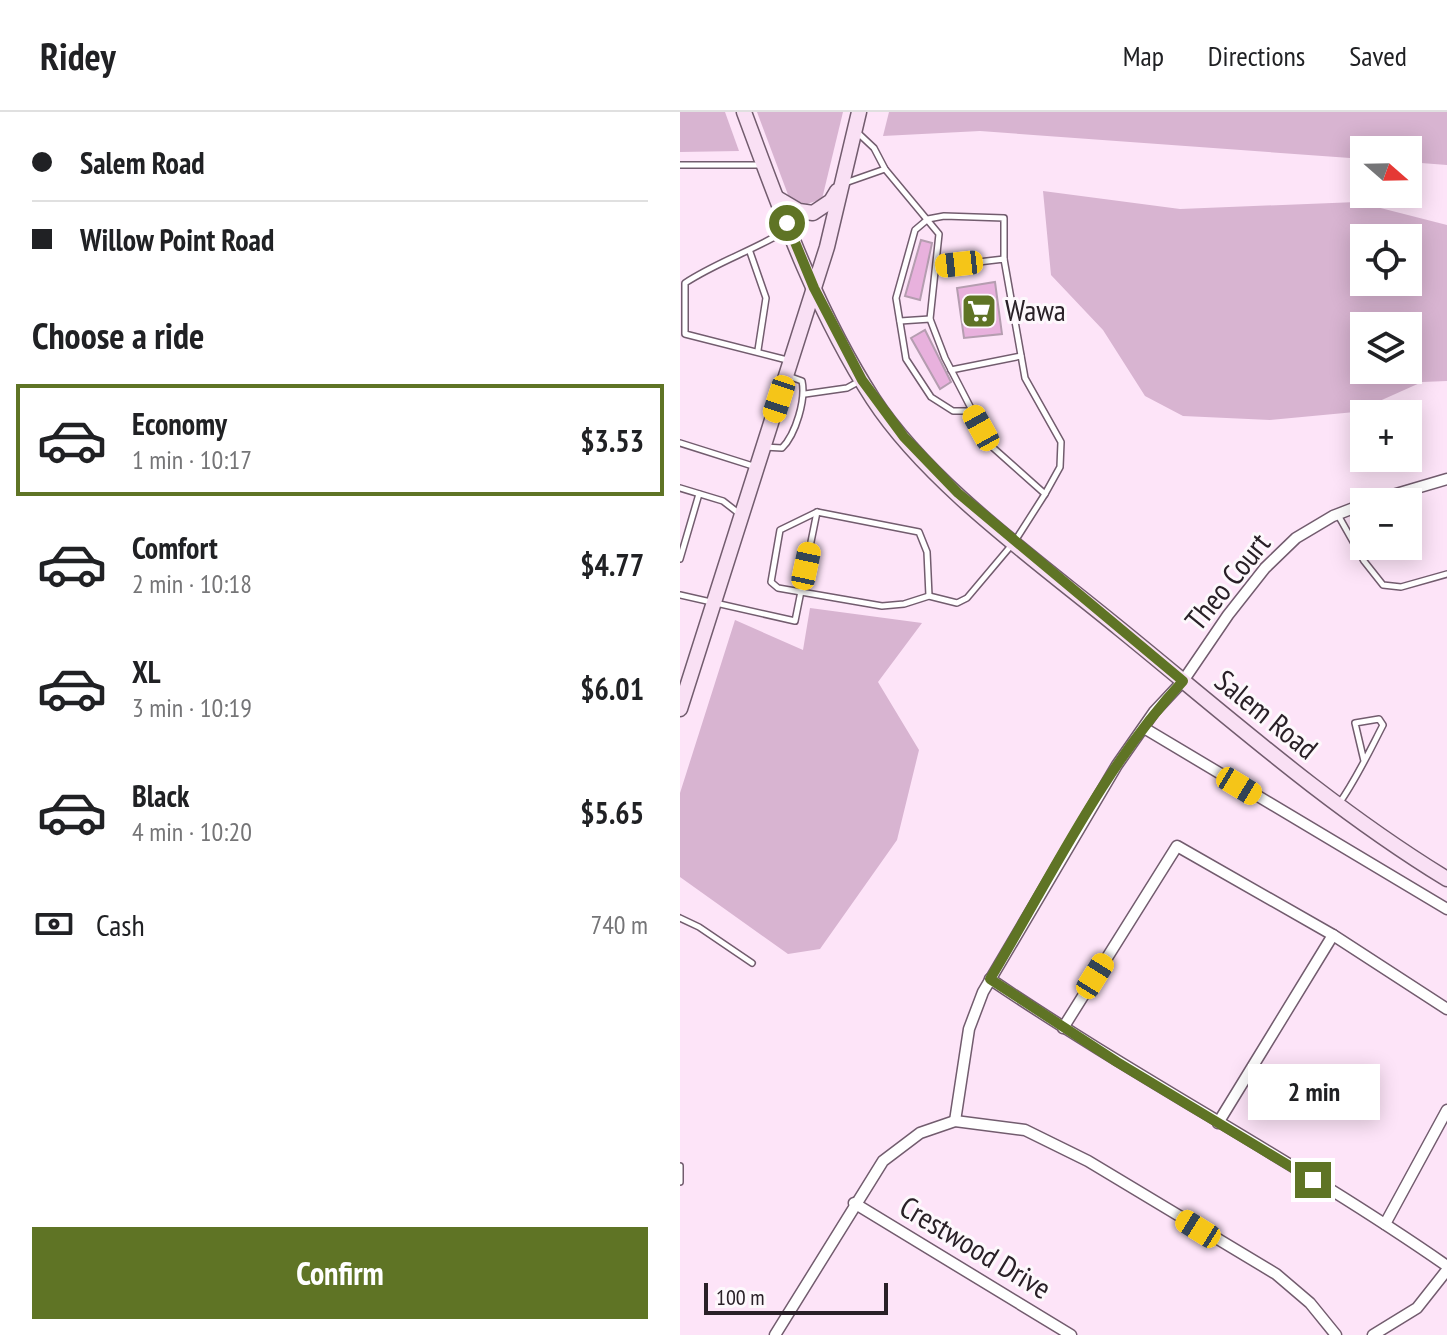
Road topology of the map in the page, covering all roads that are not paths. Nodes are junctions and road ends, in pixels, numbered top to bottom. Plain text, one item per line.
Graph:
1 (744, 112) edge
2 (859, 112) edge
3 (855, 130) junction
4 (680, 165) edge
5 (764, 165) junction
6 (885, 169) junction
7 (842, 184) junction
8 (777, 198) junction
9 (928, 219) junction
10 (789, 228) junction
11 (750, 252) junction
12 (1004, 259) junction
13 (936, 267) junction
14 (814, 288) junction
15 (930, 319) junction
16 (900, 321) junction
17 (758, 350) junction
18 (1021, 356) junction
19 (788, 368) junction
20 (951, 370) junction
21 (862, 380) junction
22 (805, 394) junction
23 (971, 411) junction
24 (680, 443) edge
25 (763, 447) junction
26 (757, 468) junction
27 (1447, 479) edge
28 (680, 488) edge
29 (1417, 488) edge
30 (699, 494) junction
31 (1045, 494) junction
32 (1350, 509) edge
33 (817, 512) junction
34 (1338, 514) junction
35 (741, 516) junction
36 (1015, 541) junction
37 (680, 559) edge
38 (1447, 574) edge
39 (800, 593) junction
40 (680, 595) edge
41 (929, 596) junction
42 (713, 604) junction
43 (1183, 681) junction
44 (680, 709) edge
45 (1144, 728) junction
46 (1364, 761) junction
47 (1338, 805) junction
48 (1447, 879) edge
49 (1447, 909) edge
50 (680, 918) edge
51 (1333, 935) junction
52 (752, 963) dead end
53 (990, 979) junction
54 (1447, 1009) edge
55 (1063, 1028) junction
56 (1447, 1110) edge
57 (955, 1121) junction
58 (1218, 1123) junction
59 (680, 1166) edge
60 (680, 1182) edge
61 (854, 1203) junction
62 (1385, 1224) junction
63 (1447, 1268) edge
64 (775, 1335) edge
65 (1071, 1335) edge
66 (1336, 1335) edge
67 (1373, 1335) edge

1 - 5 street, Salem Road
2 - 3 street
3 - 6 lane
3 - 7 street
4 - 5 lane
5 - 8 street, Salem Road
6 - 7 lane
6 - 9 lane
7 - 8 street
7 - 14 street
8 - 10 street, Salem Road
9 - 12 lane
9 - 13 lane
9 - 16 lane
10 - 11 lane
10 - 14 street, Salem Road
11 - 17 lane
11 - 17 lane
12 - 13 lane
12 - 18 lane
13 - 15 lane
14 - 19 street
14 - 21 street, Salem Road
15 - 16 lane
15 - 20 lane
16 - 23 lane
17 - 19 lane
18 - 20 lane
18 - 31 lane
19 - 22 lane
19 - 25 street
20 - 23 lane
21 - 22 lane
21 - 36 street, Salem Road
22 - 25 lane
23 - 31 lane
24 - 26 lane
25 - 26 street
26 - 35 street
27 - 29 street, Theo Court
28 - 30 lane
30 - 35 lane
30 - 37 lane
31 - 36 lane
32 - 34 street, Theo Court
33 - 39 lane
33 - 39 lane
33 - 41 lane
34 - 38 lane
34 - 43 street, Theo Court
35 - 42 street
36 - 41 lane
36 - 43 street, Salem Road
39 - 41 lane
39 - 42 lane
40 - 42 lane
42 - 44 street
43 - 45 street, Theo Court
43 - 47 street, Salem Road
45 - 49 street
45 - 53 street, Theo Court
46 - 46 lane
46 - 47 lane
47 - 48 street, Salem Road
50 - 52 lane
51 - 54 street
51 - 55 street
51 - 58 street
53 - 55 street
53 - 57 street, Theo Court
55 - 58 street
56 - 62 street
57 - 61 street
57 - 66 street
58 - 62 street
59 - 60 lane
61 - 64 street
61 - 65 street, Crestwood Drive
62 - 63 street
63 - 67 street

